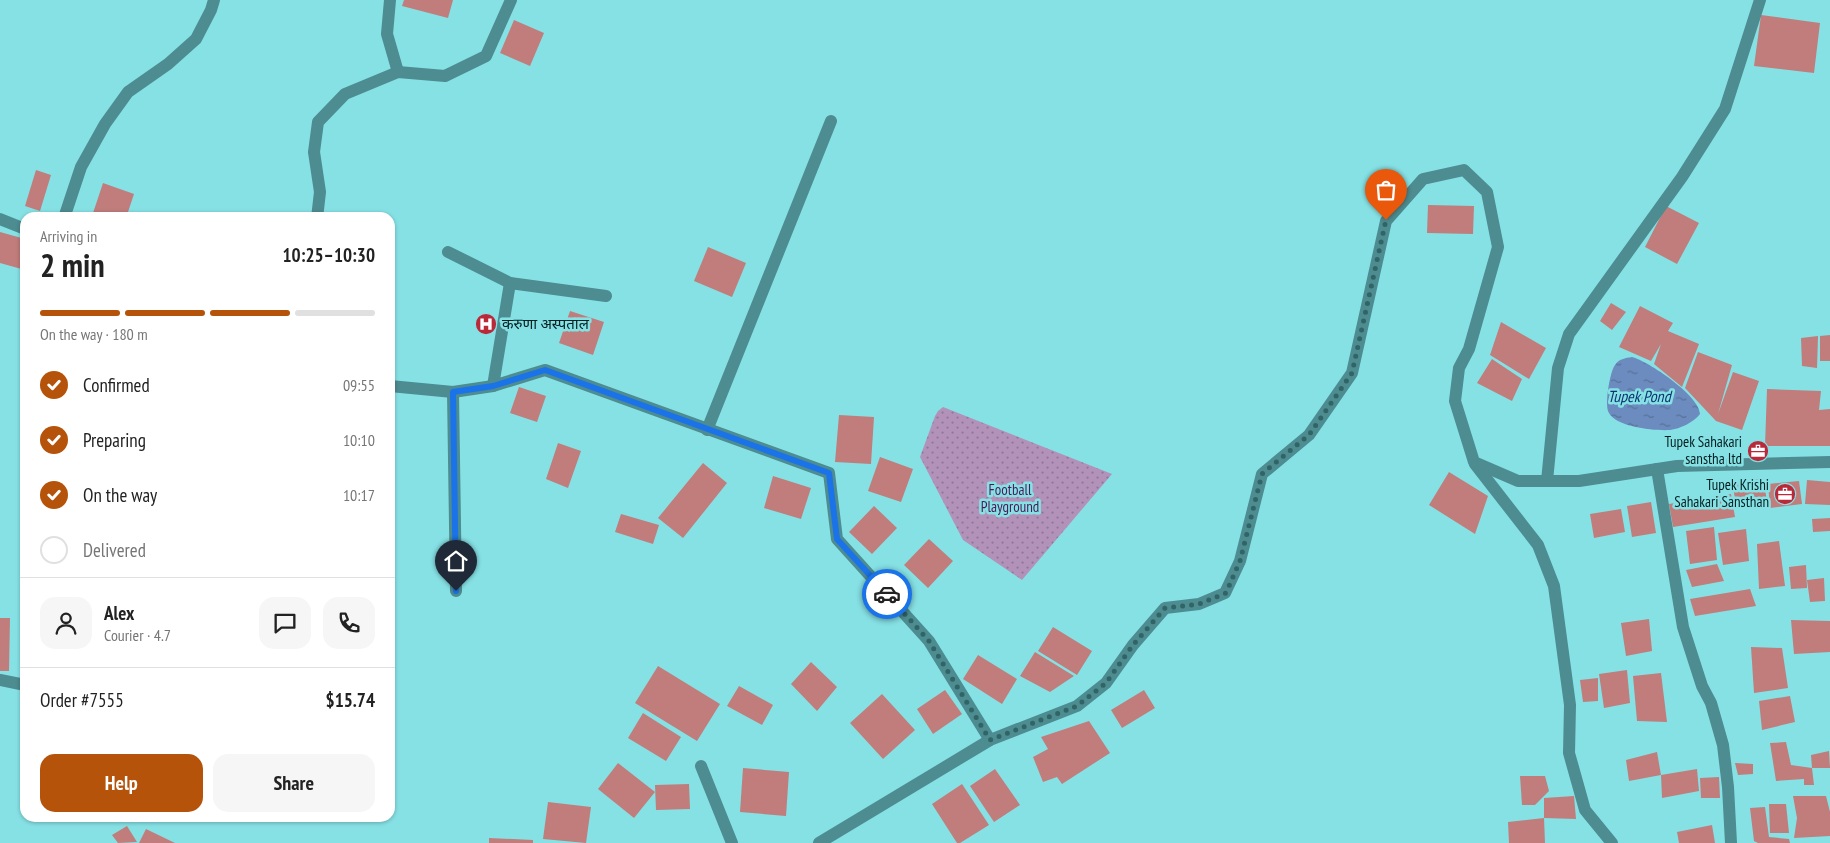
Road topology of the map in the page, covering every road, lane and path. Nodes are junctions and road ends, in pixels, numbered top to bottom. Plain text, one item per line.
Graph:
1 (214, 0) edge
2 (390, 0) edge
3 (511, 0) edge
4 (1760, 0) edge
5 (398, 72) junction
6 (831, 121) dead end
7 (66, 212) edge
8 (318, 212) edge
9 (0, 219) edge
10 (20, 227) edge
11 (448, 252) dead end
12 (510, 283) junction
13 (606, 296) dead end
14 (395, 386) edge
15 (493, 386) junction
16 (453, 392) junction
17 (707, 430) junction
18 (1474, 462) junction
19 (1830, 462) edge
20 (1657, 469) junction
21 (1547, 481) junction
22 (456, 591) dead end
23 (0, 680) edge
24 (20, 684) edge
25 (990, 740) junction
26 (701, 766) dead end
27 (829, 841) edge
28 (732, 843) edge
29 (1612, 843) edge
30 (1731, 843) edge

1 - 7 street
2 - 5 street
3 - 5 street
4 - 21 street
5 - 8 street
6 - 17 street
9 - 10 street
11 - 12 street
12 - 13 street
12 - 15 street
14 - 16 street
15 - 16 street
15 - 17 street
16 - 22 street
17 - 25 street
18 - 21 street
18 - 25 street
18 - 29 street
19 - 20 street
20 - 21 street
20 - 30 street
23 - 24 street
25 - 27 street
26 - 28 street

